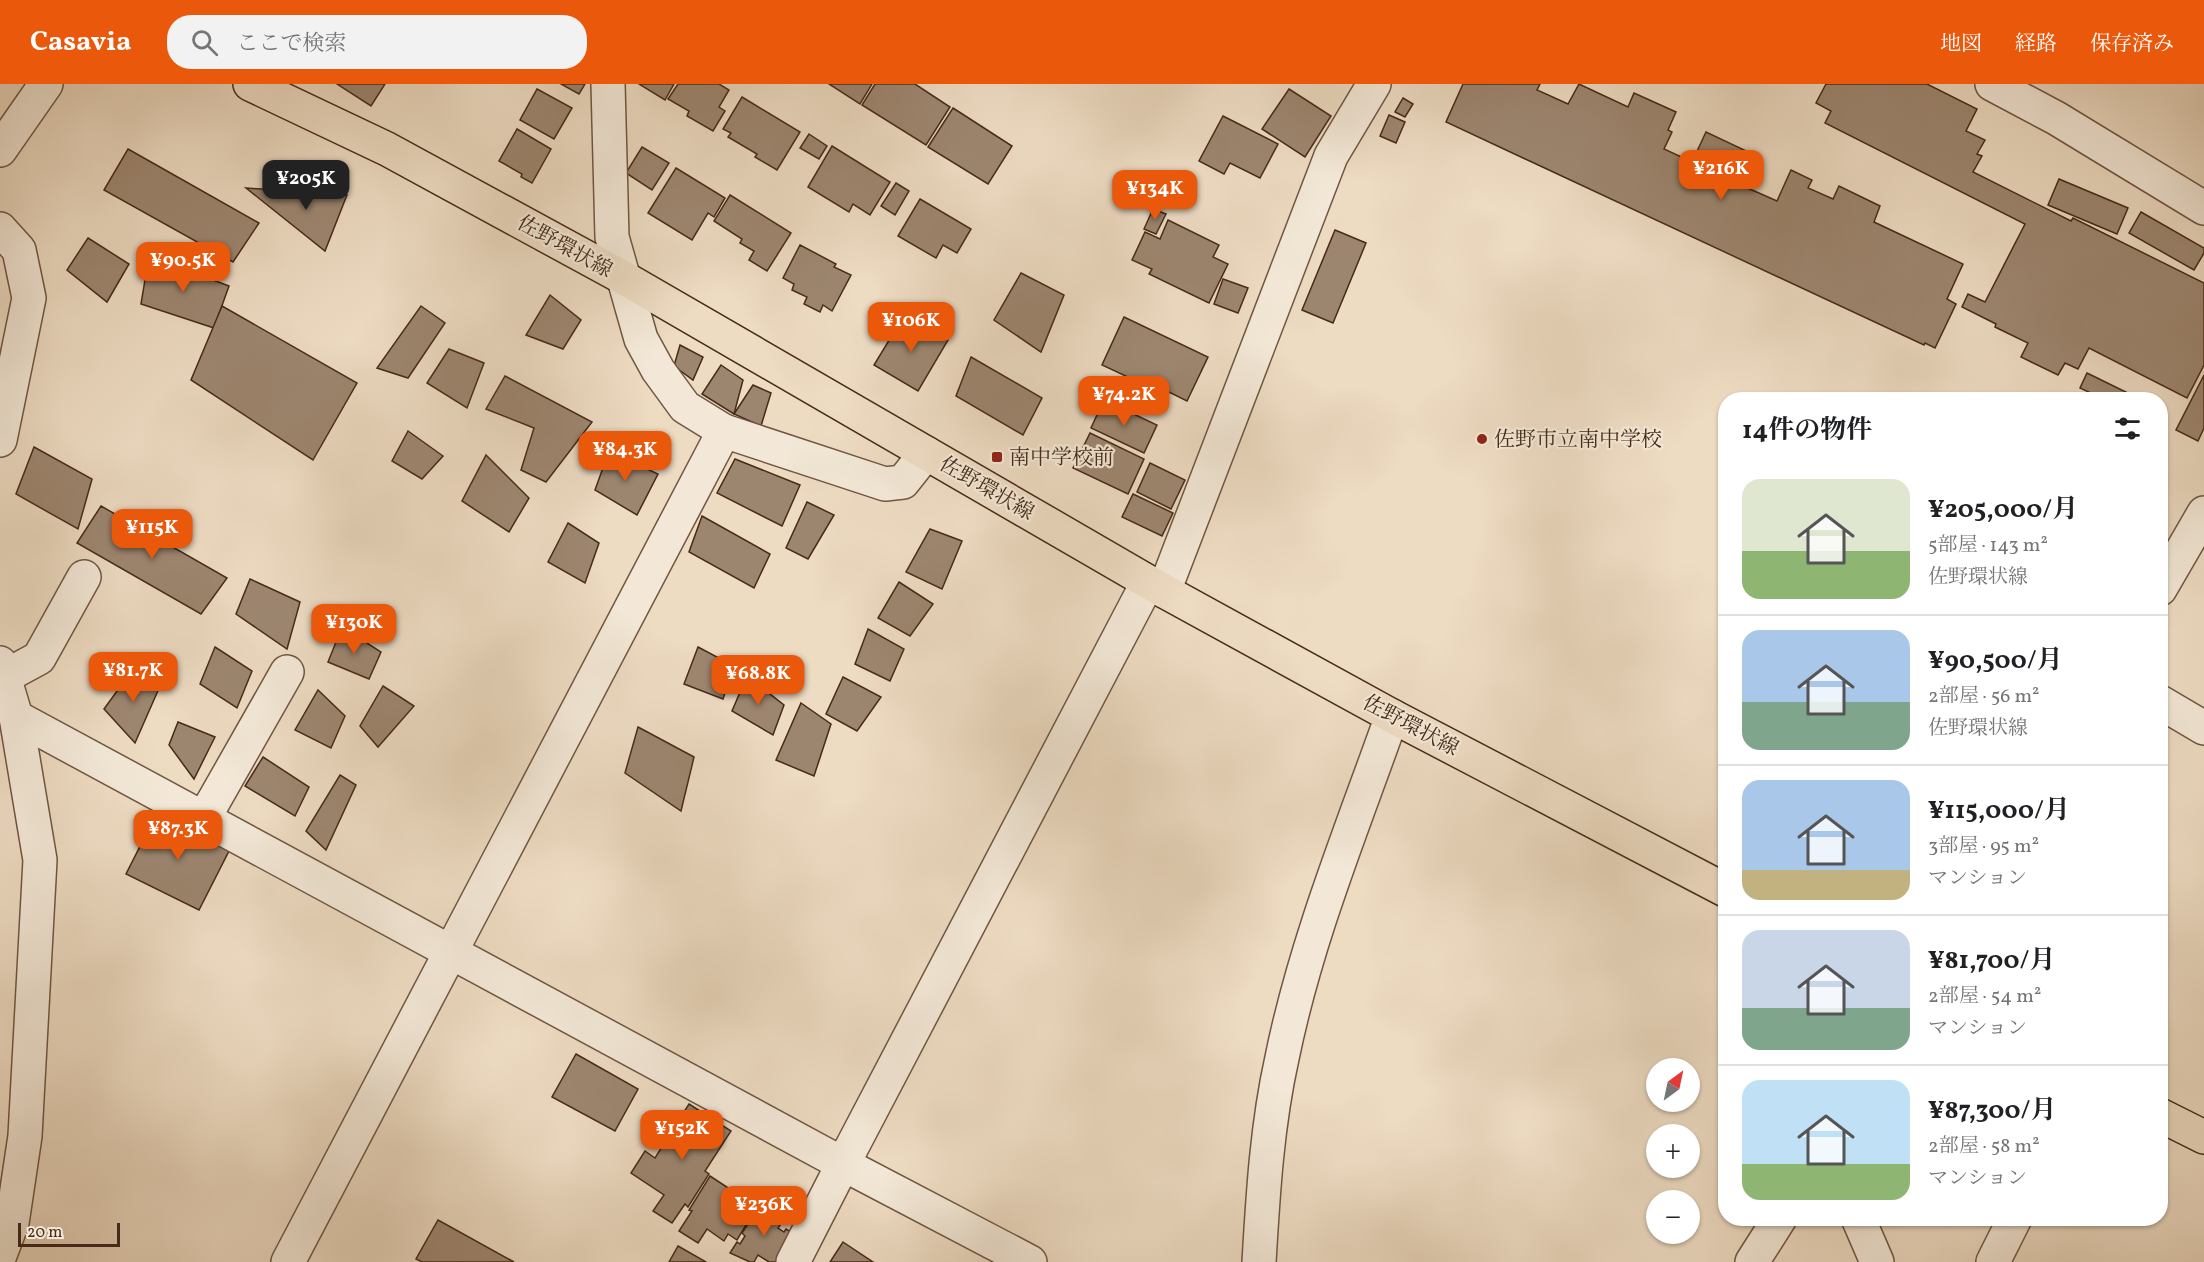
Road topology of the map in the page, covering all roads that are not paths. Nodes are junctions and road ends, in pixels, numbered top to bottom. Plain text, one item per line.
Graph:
1 (46, 84) edge
2 (249, 84) edge
3 (608, 84) edge
4 (1374, 84) edge
5 (1992, 84) edge
6 (0, 150) edge
7 (2204, 208) edge
8 (0, 229) edge
9 (624, 278) junction
10 (724, 431) junction
11 (0, 440) edge
12 (926, 453) junction
13 (2204, 513) edge
14 (2168, 575) edge
15 (84, 577) dead end
16 (1156, 586) junction
17 (2, 670) edge
18 (287, 672) dead end
19 (2168, 707) edge
20 (1392, 716) junction
21 (16, 717) junction
22 (2204, 728) edge
23 (204, 818) junction
24 (1718, 886) edge
25 (450, 952) junction
26 (2168, 1119) edge
27 (2204, 1137) edge
28 (843, 1164) junction
29 (1775, 1226) edge
30 (1861, 1226) edge
31 (2010, 1226) edge
32 (0, 1255) edge
33 (288, 1262) edge
34 (793, 1262) edge
35 (1030, 1262) edge
36 (1259, 1262) edge
37 (1752, 1262) edge
38 (1877, 1262) edge
39 (1993, 1262) edge

1 - 6 street
2 - 9 main road, 佐野環状線
3 - 9 street
4 - 16 street
5 - 7 street
8 - 11 street
9 - 10 street
9 - 12 main road, 佐野環状線
10 - 12 street
10 - 25 street
12 - 16 main road, 佐野環状線
13 - 14 street
15 - 17 street
16 - 20 main road, 佐野環状線
16 - 28 street
17 - 21 street
18 - 23 street
19 - 22 street
20 - 24 main road, 佐野環状線
20 - 36 street
21 - 23 street
21 - 32 street
23 - 25 street
25 - 28 street
25 - 33 street
26 - 27 main road
28 - 34 street
28 - 35 street
29 - 37 street
30 - 38 street
31 - 39 street

